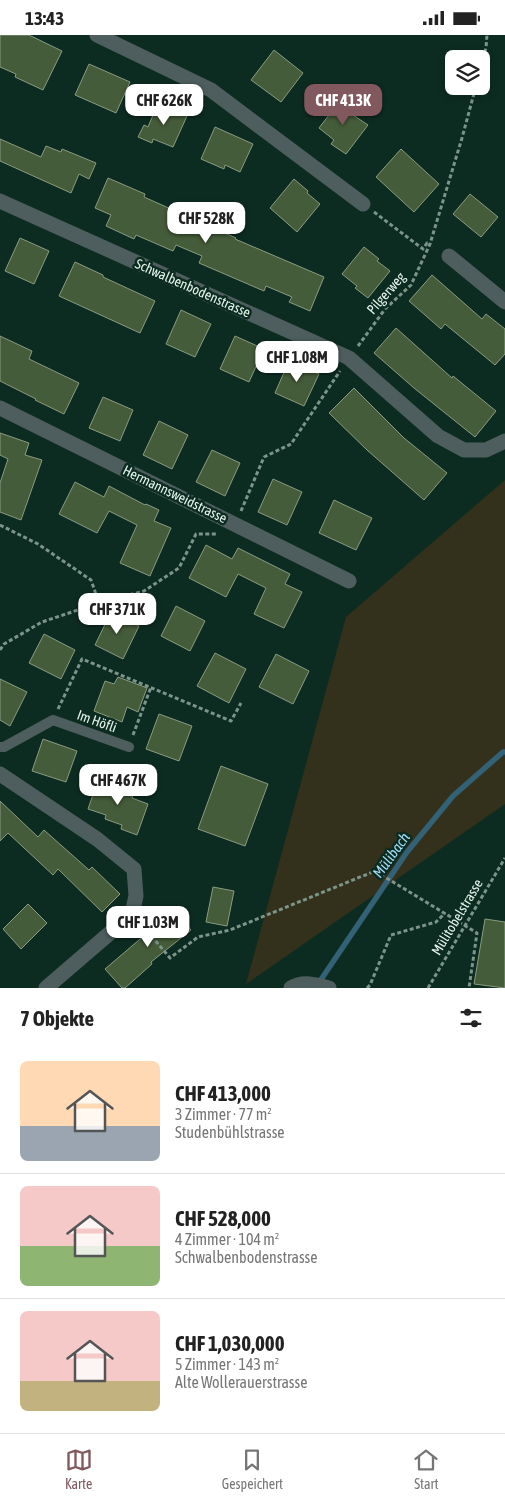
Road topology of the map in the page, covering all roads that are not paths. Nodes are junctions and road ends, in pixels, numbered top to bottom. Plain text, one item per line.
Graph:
1 (97, 35) edge
2 (0, 201) edge
3 (363, 204) road end
4 (449, 255) dead end
5 (505, 302) edge
6 (0, 408) edge
7 (505, 441) edge
8 (349, 581) dead end
9 (0, 747) edge
10 (129, 747) road end
11 (0, 774) edge
12 (293, 986) edge
13 (46, 988) edge
14 (329, 988) edge

1 - 3 street
2 - 7 street, Schwalbenbodenstrasse
4 - 5 street
6 - 8 street, Hermannsweidstrasse
9 - 10 lane, Im Höfli
11 - 13 street
12 - 14 street

